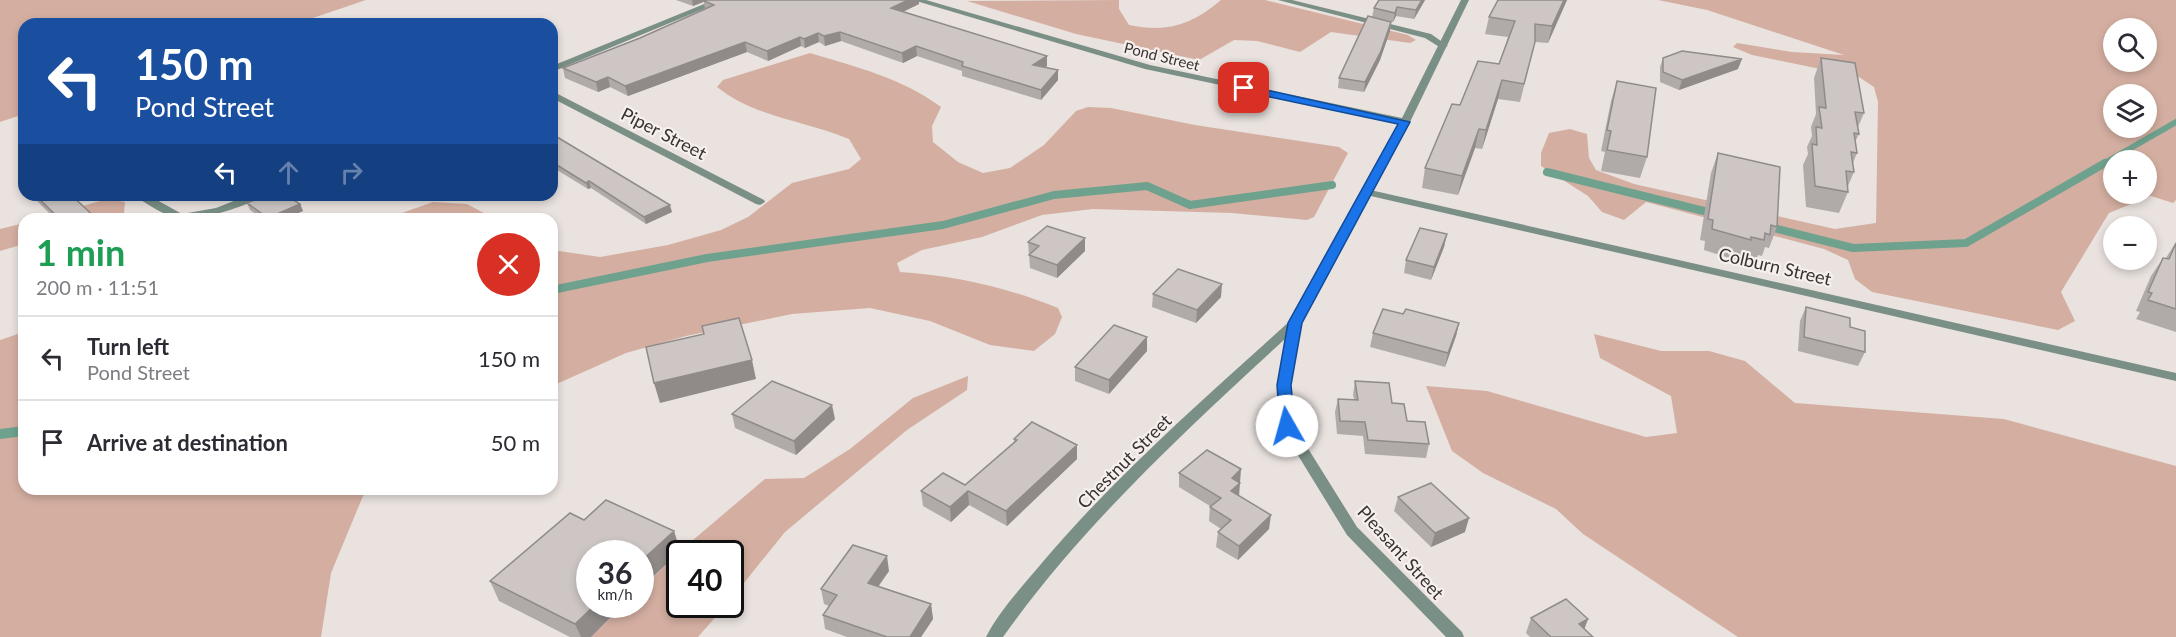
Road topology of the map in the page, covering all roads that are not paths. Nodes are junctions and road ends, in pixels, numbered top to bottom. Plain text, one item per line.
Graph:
1 (721, 0) edge
2 (917, 0) edge
3 (1282, 0) edge
4 (1465, 0) edge
5 (1444, 46) junction
6 (558, 67) edge
7 (558, 97) edge
8 (1405, 122) junction
9 (1366, 192) junction
10 (151, 201) edge
11 (244, 201) edge
12 (760, 202) dead end
13 (173, 213) edge
14 (208, 213) edge
15 (1295, 323) junction
16 (2176, 377) edge
17 (993, 637) edge
18 (1456, 637) edge

1 - 6 street
2 - 8 street, Pond Street
3 - 5 street
4 - 5 street, Pleasant Street
5 - 8 street, Pleasant Street
7 - 12 street, Piper Street
8 - 9 street, Pleasant Street
9 - 15 street, Pleasant Street
9 - 16 street, Colburn Street
10 - 13 street
11 - 14 street
15 - 17 street, Chestnut Street
15 - 18 street, Pleasant Street

